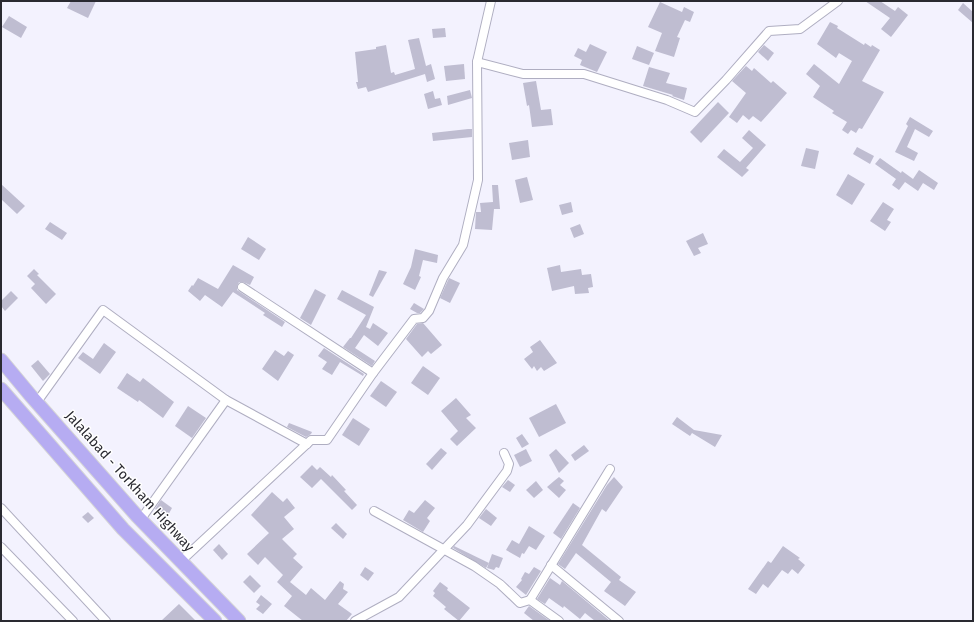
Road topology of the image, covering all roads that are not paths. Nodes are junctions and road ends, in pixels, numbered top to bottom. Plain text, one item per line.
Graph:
1 (491, 1) edge
2 (838, 1) edge
3 (477, 62) junction
4 (242, 287) dead end
5 (1, 360) edge
6 (374, 373) junction
7 (1, 389) edge
8 (226, 400) junction
9 (37, 402) junction
10 (307, 444) junction
11 (504, 453) dead end
12 (610, 469) dead end
13 (1, 508) edge
14 (374, 511) dead end
15 (141, 519) junction
16 (1, 547) edge
17 (444, 550) junction
18 (181, 561) junction
19 (551, 565) junction
20 (530, 600) junction
21 (73, 621) edge
22 (106, 621) edge
23 (215, 621) edge
24 (239, 621) edge
25 (355, 621) edge
26 (559, 621) edge
27 (618, 621) edge

1 - 3 street
2 - 3 street
3 - 6 street
4 - 6 street
5 - 9 highway, Jalalabad - Torkham Highway
6 - 10 street
7 - 23 highway
8 - 9 street
8 - 10 street
8 - 15 street
9 - 15 highway, Jalalabad - Torkham Highway
10 - 18 street
11 - 17 street
12 - 19 street
13 - 22 street
14 - 17 street
15 - 18 highway, Jalalabad - Torkham Highway
16 - 21 street
17 - 20 street
17 - 25 street
18 - 24 highway, Jalalabad - Torkham Highway
19 - 20 street
19 - 27 street
20 - 26 street

